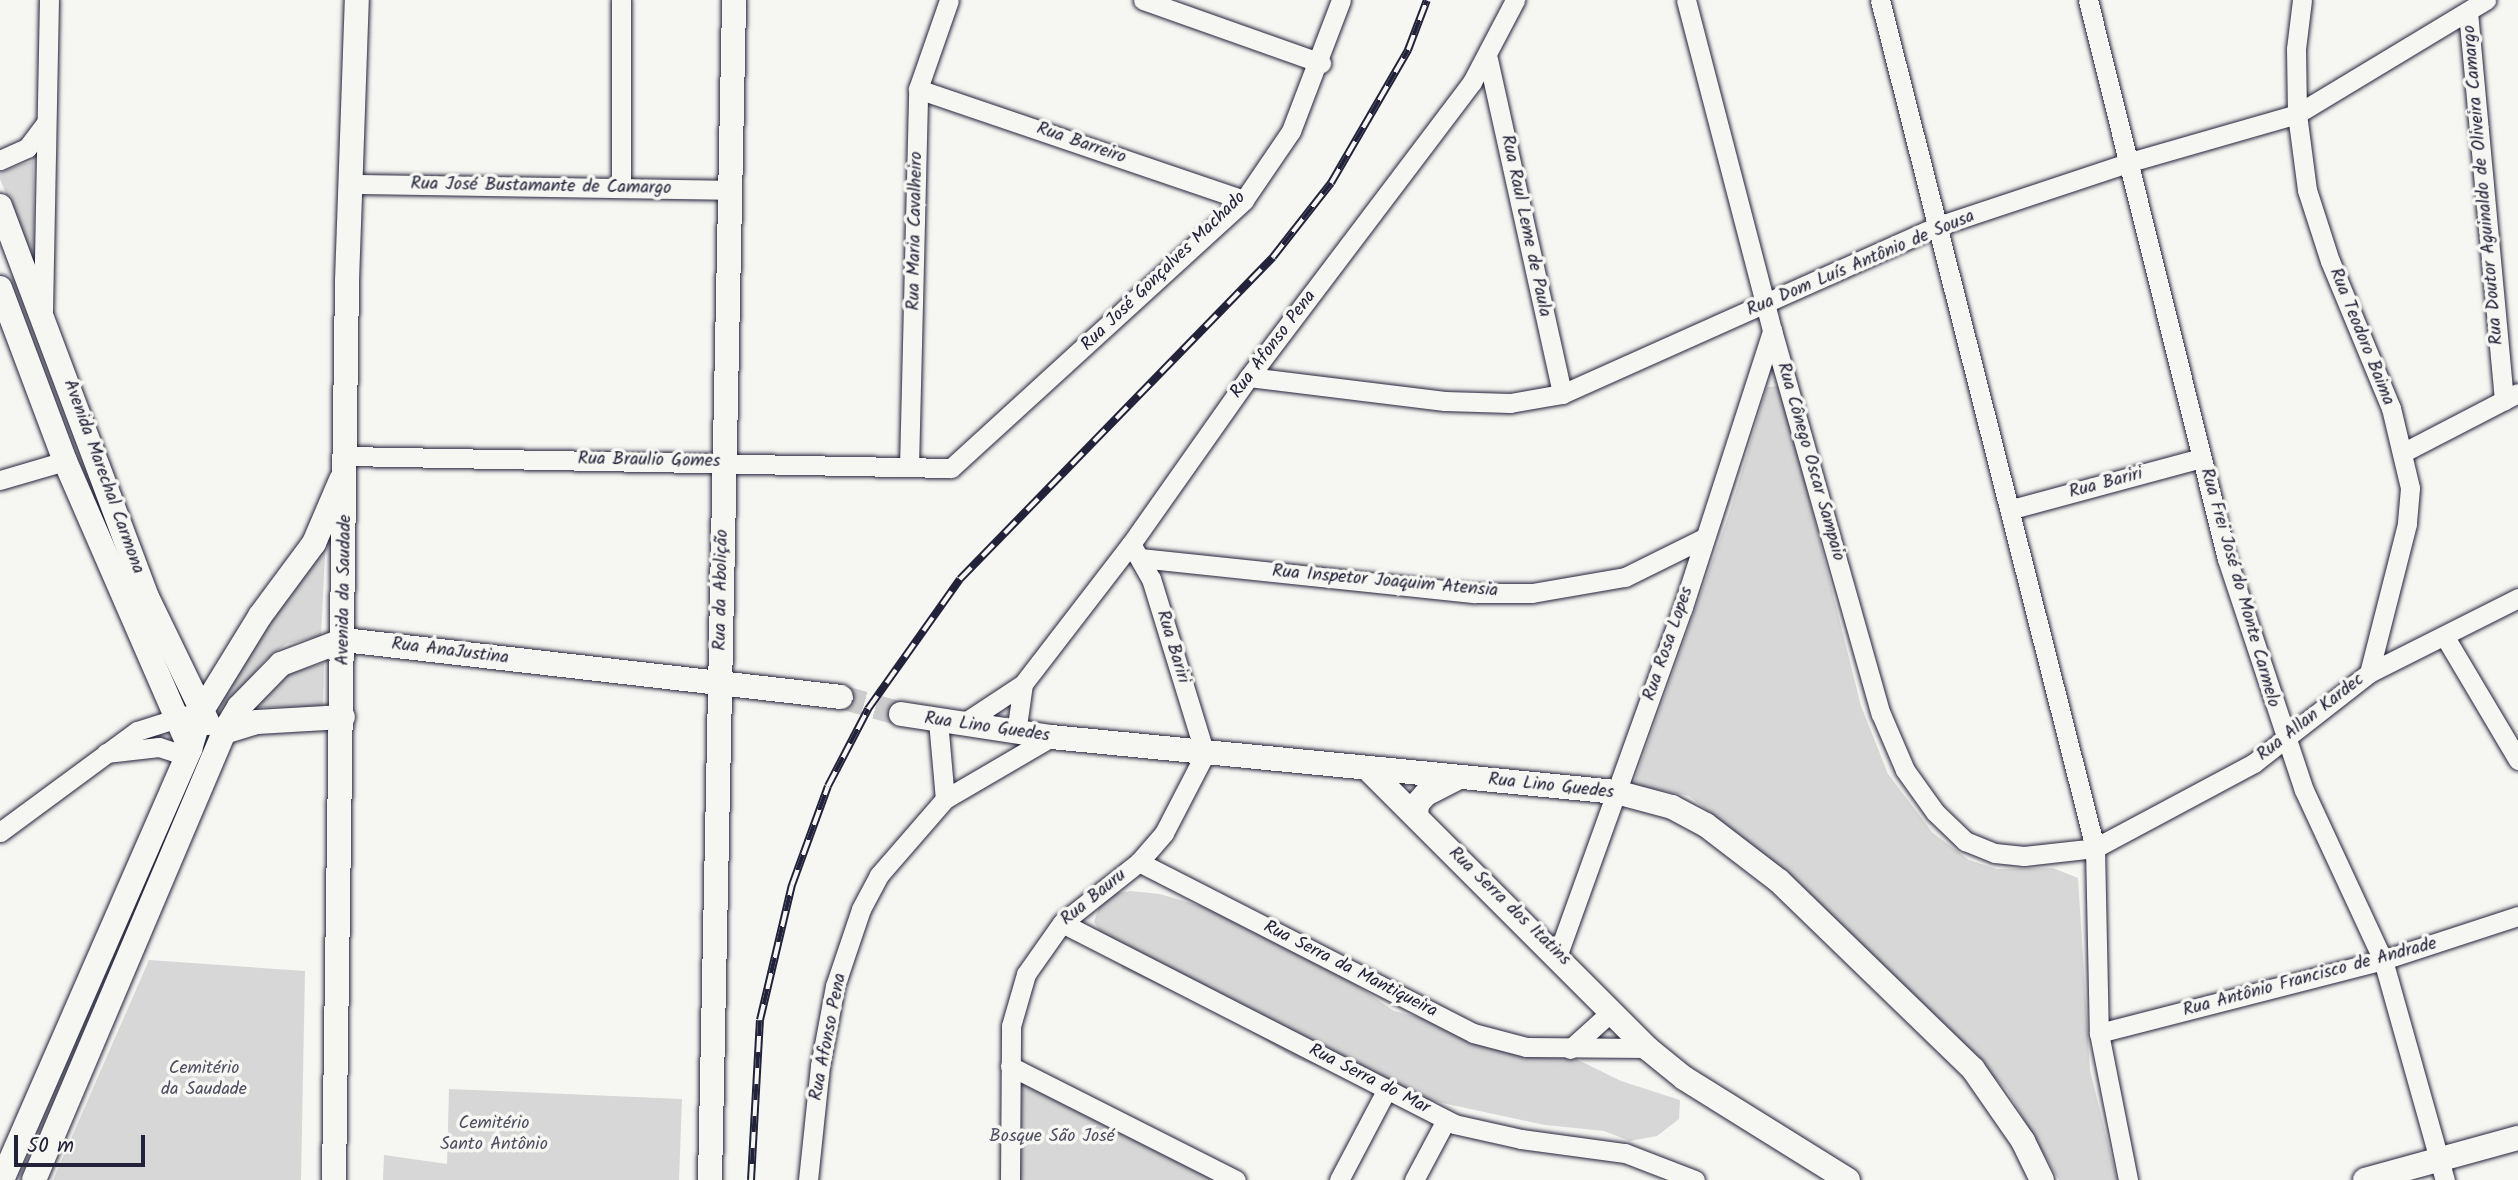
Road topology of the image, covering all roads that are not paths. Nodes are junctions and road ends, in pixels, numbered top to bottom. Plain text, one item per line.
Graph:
1 (49, 0) edge
2 (357, 0) edge
3 (621, 0) edge
4 (949, 0) edge
5 (1143, 0) edge
6 (1341, 0) edge
7 (1515, 0) edge
8 (1686, 0) edge
9 (1881, 0) edge
10 (2088, 0) edge
11 (2302, 0) edge
12 (2486, 0) edge
13 (734, 1) edge
14 (2468, 12) junction
15 (1488, 59) junction
16 (1321, 63) junction
17 (918, 89) junction
18 (2297, 114) junction
19 (46, 123) junction
20 (0, 160) edge
21 (2130, 162) junction
22 (352, 184) junction
23 (621, 188) junction
24 (730, 190) junction
25 (1244, 200) junction
26 (0, 206) edge
27 (1938, 226) junction
28 (0, 288) edge
29 (1766, 305) junction
30 (43, 316) junction
31 (1772, 330) junction
32 (1249, 377) junction
33 (1562, 394) junction
34 (2511, 397) edge
35 (2404, 452) junction
36 (2201, 458) junction
37 (65, 461) junction
38 (347, 461) junction
39 (724, 462) junction
40 (909, 467) junction
41 (951, 468) joint
42 (0, 480) edge
43 (2012, 509) junction
44 (1704, 538) junction
45 (1136, 551) junction
46 (2518, 598) edge
47 (2445, 637) junction
48 (344, 640) junction
49 (2369, 673) junction
50 (721, 683) junction
51 (1023, 684) junction
52 (841, 697) tunnel mouth
53 (201, 712) junction
54 (901, 713) tunnel mouth
55 (175, 717) junction
56 (343, 717) junction
57 (949, 723) junction
58 (1016, 733) junction
59 (223, 736) junction
60 (1051, 737) junction
61 (2285, 740) junction
62 (188, 752) junction
63 (102, 754) junction
64 (1205, 754) junction
65 (2518, 760) edge
66 (1367, 769) junction
67 (1458, 778) junction
68 (1616, 792) junction
69 (945, 799) junction
70 (1416, 816) junction
71 (2, 827) edge
72 (2095, 848) junction
73 (2024, 856) joint
74 (1139, 862) junction
75 (2518, 916) edge
76 (1062, 923) junction
77 (1558, 954) junction
78 (2384, 960) junction
79 (1612, 1011) junction
80 (2099, 1033) junction
81 (1647, 1048) junction
82 (1570, 1049) junction
83 (1010, 1066) junction
84 (1387, 1089) junction
85 (1446, 1120) junction
86 (2518, 1138) edge
87 (2443, 1170) edge
88 (2, 1180) edge
89 (34, 1180) edge
90 (334, 1180) edge
91 (709, 1180) edge
92 (808, 1180) edge
93 (1010, 1180) edge
94 (1236, 1180) edge
95 (1339, 1180) edge
96 (1414, 1180) edge
97 (1695, 1180) edge
98 (1848, 1180) edge
99 (2042, 1180) edge
100 (2128, 1180) edge
101 (2365, 1180) edge

1 - 19 street
2 - 22 main road, Avenida da Saudade
3 - 23 street
4 - 17 street, Rua Maria Cavalheiro
5 - 16 street
6 - 16 street, Rua José Gonçalves Machado
7 - 15 street, Rua Afonso Pena
8 - 29 street, Rua Cônego Oscar Sampaio
9 - 27 street
10 - 21 street, Rua Frei José do Monte Carmelo
11 - 18 street, Rua Teodoro Baima
12 - 14 street, Rua Dom Luís Antônio de Sousa
13 - 24 main road, Rua da Abolição
14 - 18 street, Rua Dom Luís Antônio de Sousa
14 - 34 street, Rua Doutor Aguinaldo de Oliveira Camargo
15 - 32 street, Rua Afonso Pena
15 - 33 street, Rua Raul Leme de Paula
16 - 25 street, Rua José Gonçalves Machado
17 - 25 street, Rua Barreiro
17 - 40 street, Rua Maria Cavalheiro
18 - 21 street, Rua Dom Luís Antônio de Sousa
18 - 35 street, Rua Teodoro Baima
19 - 20 street
19 - 30 street
21 - 27 street, Rua Dom Luís Antônio de Sousa
21 - 36 street, Rua Frei José do Monte Carmelo
22 - 23 street, Rua José Bustamante de Camargo
22 - 38 main road, Avenida da Saudade
23 - 24 street, Rua José Bustamante de Camargo
24 - 39 main road, Rua da Abolição
25 - 41 street, Rua José Gonçalves Machado
26 - 30 main road, Avenida Marechal Carmona
27 - 29 street, Rua Dom Luís Antônio de Sousa
27 - 43 street
28 - 37 main road, Avenida Marechal Carmona
29 - 31 street, Rua Cônego Oscar Sampaio
29 - 33 street, Rua Dom Luís Antônio de Sousa
30 - 53 main road, Avenida Marechal Carmona
31 - 44 street, Rua Rosa Lopes
31 - 73 street, Rua Cônego Oscar Sampaio
32 - 33 street, Rua Dom Luís Antônio de Sousa
32 - 45 street, Rua Afonso Pena
34 - 35 street
35 - 49 street, Rua Teodoro Baima
36 - 43 street, Rua Bariri
36 - 61 street, Rua Frei José do Monte Carmelo
37 - 42 street
37 - 55 main road, Avenida Marechal Carmona
38 - 39 street, Rua Braulio Gomes
38 - 48 main road, Avenida da Saudade
38 - 53 main road
39 - 40 street, Rua Braulio Gomes
39 - 50 main road, Rua da Abolição
40 - 41 street, Rua Braulio Gomes
43 - 72 street
44 - 45 street, Rua Inspetor Joaquim Atensia
44 - 68 street, Rua Rosa Lopes
45 - 51 street, Rua Afonso Pena
45 - 64 street, Rua Bariri
46 - 47 street, Rua Allan Kardec
47 - 49 street, Rua Allan Kardec
47 - 65 street
48 - 50 main road, Rua AnaJustina
48 - 56 main road, Avenida da Saudade
48 - 59 main road, Rua AnaJustina
49 - 61 street, Rua Allan Kardec
50 - 52 main road, Rua AnaJustina
50 - 91 main road, Rua da Abolição
51 - 57 street, Rua Afonso Pena
51 - 58 street, Rua Afonso Pena
53 - 55 street
53 - 59 main road, Avenida Marechal Carmona
53 - 62 main road
54 - 57 main road, Rua Lino Guedes
55 - 62 main road, Avenida Marechal Carmona
55 - 63 street
56 - 59 main road
56 - 90 main road, Avenida da Saudade
57 - 58 main road, Rua Lino Guedes
57 - 69 street
58 - 60 main road, Rua Lino Guedes
59 - 89 main road, Rua AnaJustina
60 - 64 main road, Rua Lino Guedes
60 - 69 street, Rua Afonso Pena
61 - 72 street, Rua Allan Kardec
61 - 78 street, Rua Frei José do Monte Carmelo
62 - 63 street
62 - 88 main road
63 - 71 street
64 - 66 main road, Rua Lino Guedes
64 - 74 street, Rua Bauru
66 - 67 main road, Rua Lino Guedes
66 - 70 main road, Rua Serra dos Itatins
67 - 68 main road, Rua Lino Guedes
67 - 70 main road
68 - 77 street, Rua Rosa Lopes
68 - 99 main road, Rua Lino Guedes
69 - 92 street, Rua Afonso Pena
70 - 77 main road, Rua Serra dos Itatins
72 - 73 street, Rua Allan Kardec
72 - 80 street
74 - 76 street, Rua Bauru
74 - 82 street, Rua Serra da Mantiqueira
75 - 78 street, Rua Antônio Francisco de Andrade
76 - 83 street, Rua Bauru
76 - 84 street, Rua Serra do Mar
77 - 79 main road, Rua Serra dos Itatins
78 - 80 street, Rua Antônio Francisco de Andrade
78 - 87 street, Rua Frei José do Monte Carmelo
79 - 81 main road, Rua Serra dos Itatins
79 - 82 street
80 - 100 street
81 - 82 street, Rua Serra da Mantiqueira
81 - 98 main road
83 - 93 street, Rua Bauru
83 - 94 street
84 - 85 street, Rua Serra do Mar
84 - 95 street
85 - 96 street
85 - 97 street, Rua Serra do Mar
86 - 87 main road
87 - 101 main road

